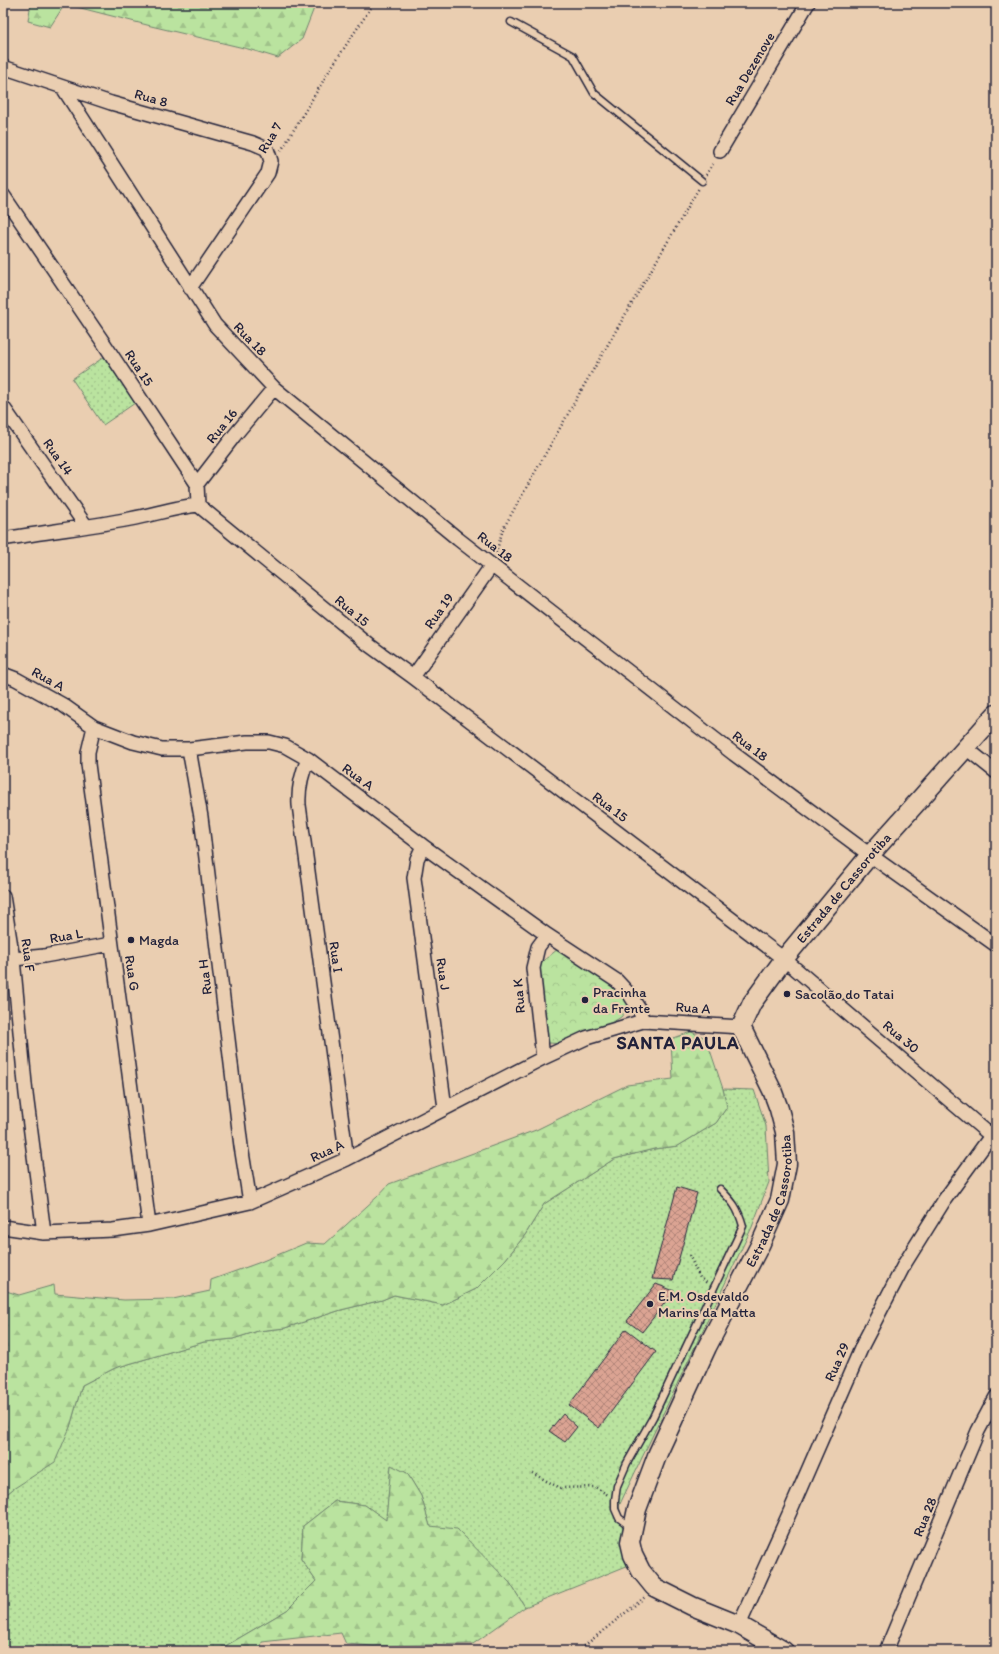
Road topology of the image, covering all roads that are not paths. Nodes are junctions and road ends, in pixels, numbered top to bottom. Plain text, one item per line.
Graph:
1 (808, 3) edge
2 (511, 22) dead end
3 (3, 67) edge
4 (63, 88) junction
5 (720, 151) road end
6 (268, 173) joint
7 (702, 181) road end
8 (3, 195) edge
9 (190, 288) junction
10 (274, 388) junction
11 (3, 407) edge
12 (197, 484) junction
13 (198, 505) junction
14 (86, 526) junction
15 (3, 539) edge
16 (492, 564) junction
17 (3, 674) edge
18 (413, 677) junction
19 (996, 714) edge
20 (94, 727) junction
21 (966, 748) junction
22 (189, 749) junction
23 (308, 759) junction
24 (996, 772) edge
25 (423, 846) junction
26 (870, 855) junction
27 (3, 896) edge
28 (547, 935) junction
29 (111, 944) junction
30 (996, 945) edge
31 (784, 959) junction
32 (8, 960) edge
33 (643, 1021) junction
34 (741, 1027) junction
35 (543, 1058) junction
36 (445, 1108) junction
37 (994, 1134) edge
38 (347, 1160) junction
39 (720, 1189) dead end
40 (250, 1202) junction
41 (148, 1225) junction
42 (3, 1227) edge
43 (44, 1234) junction
44 (996, 1397) edge
45 (632, 1528) junction
46 (738, 1625) junction
47 (784, 1651) edge
48 (886, 1651) edge

1 - 5 street, Rua Dezenove
2 - 7 lane
3 - 4 street, Rua 8
4 - 6 street, Rua 8
4 - 9 street, Rua 18
6 - 9 street, Rua 7
8 - 12 street, Rua 15
9 - 10 street, Rua 18
10 - 12 street, Rua 16
10 - 16 street, Rua 18
11 - 14 street, Rua 14
12 - 13 street
13 - 14 street
13 - 18 street, Rua 15
14 - 15 street
16 - 18 street, Rua 19
16 - 26 street, Rua 18
17 - 20 street, Rua A
18 - 31 street, Rua 15
19 - 21 main road, Estrada de Cassorotiba
20 - 22 street, Rua A
20 - 29 street, Rua G
21 - 24 street
21 - 26 main road, Estrada de Cassorotiba
22 - 23 street, Rua A
22 - 40 street, Rua H
23 - 25 street, Rua A
23 - 38 street, Rua I
25 - 28 street, Rua A
25 - 36 street, Rua J
26 - 30 street, Rua 18
26 - 31 main road, Estrada de Cassorotiba
27 - 32 street, Rua F
28 - 33 street, Rua A
28 - 35 street, Rua K
29 - 32 street, Rua L
29 - 41 street, Rua G
31 - 34 main road, Estrada de Cassorotiba
31 - 37 street, Rua 30
32 - 43 street, Rua F
33 - 34 street, Rua A
33 - 35 street, Rua A
34 - 45 main road, Estrada de Cassorotiba
35 - 36 street, Rua A
36 - 38 street, Rua A
37 - 46 street, Rua 29
38 - 40 street, Rua A
39 - 45 lane
40 - 41 street, Rua A
41 - 43 street, Rua A
42 - 43 street, Rua A
44 - 48 street, Rua 28
45 - 46 main road, Estrada de Cassorotiba
46 - 47 main road, Estrada de Cassorotiba

